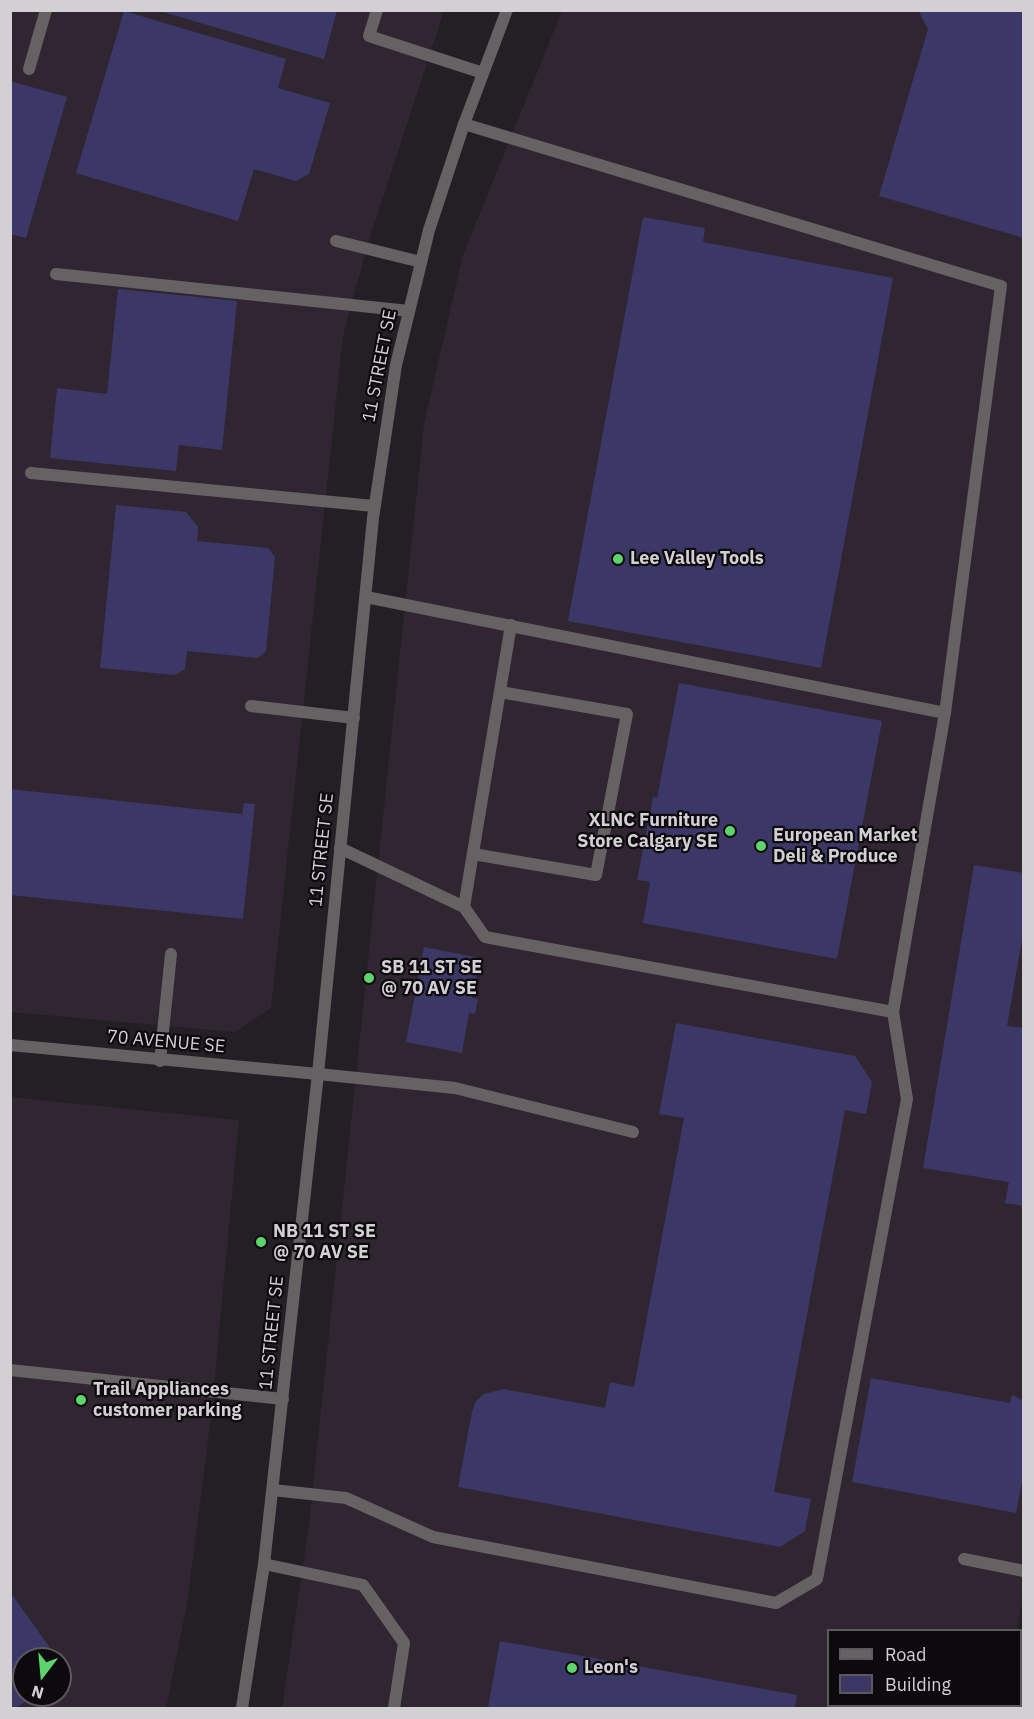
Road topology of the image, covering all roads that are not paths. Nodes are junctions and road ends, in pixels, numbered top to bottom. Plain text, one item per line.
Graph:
1 (46, 10) edge
2 (377, 10) edge
3 (507, 10) edge
4 (29, 69) dead end
5 (483, 73) junction
6 (464, 124) junction
7 (336, 241) dead end
8 (421, 262) junction
9 (56, 274) dead end
10 (409, 310) junction
11 (31, 473) dead end
12 (374, 506) junction
13 (366, 597) junction
14 (511, 626) junction
15 (500, 692) junction
16 (251, 706) dead end
17 (945, 713) junction
18 (354, 718) junction
19 (340, 848) junction
20 (473, 854) junction
21 (464, 907) junction
22 (171, 954) dead end
23 (893, 1012) junction
24 (10, 1045) edge
25 (160, 1061) junction
26 (318, 1074) junction
27 (633, 1132) dead end
28 (10, 1370) edge
29 (283, 1399) junction
30 (273, 1490) junction
31 (964, 1559) dead end
32 (264, 1564) junction
33 (1023, 1571) edge
34 (242, 1708) edge
35 (394, 1708) edge

1 - 4 street
2 - 5 street
3 - 5 street, 11 STREET SE
5 - 6 street, 11 STREET SE
6 - 8 street, 11 STREET SE
6 - 17 street
7 - 8 street
8 - 10 street, 11 STREET SE
9 - 10 street
10 - 12 street, 11 STREET SE
11 - 12 street
12 - 13 street, 11 STREET SE
13 - 14 street
13 - 18 street, 11 STREET SE
14 - 15 street
14 - 17 street
15 - 20 street
15 - 20 street
16 - 18 street
17 - 23 street
18 - 19 street, 11 STREET SE
19 - 21 street
19 - 26 street, 11 STREET SE
20 - 21 street
21 - 23 street
22 - 25 street
23 - 30 street
24 - 25 street, 70 AVENUE SE
25 - 26 street, 70 AVENUE SE
26 - 27 street, 70 AVENUE SE
26 - 29 street, 11 STREET SE
28 - 29 street
29 - 30 street, 11 STREET SE
30 - 32 street, 11 STREET SE
31 - 33 street
32 - 34 street, 11 STREET SE
32 - 35 street

